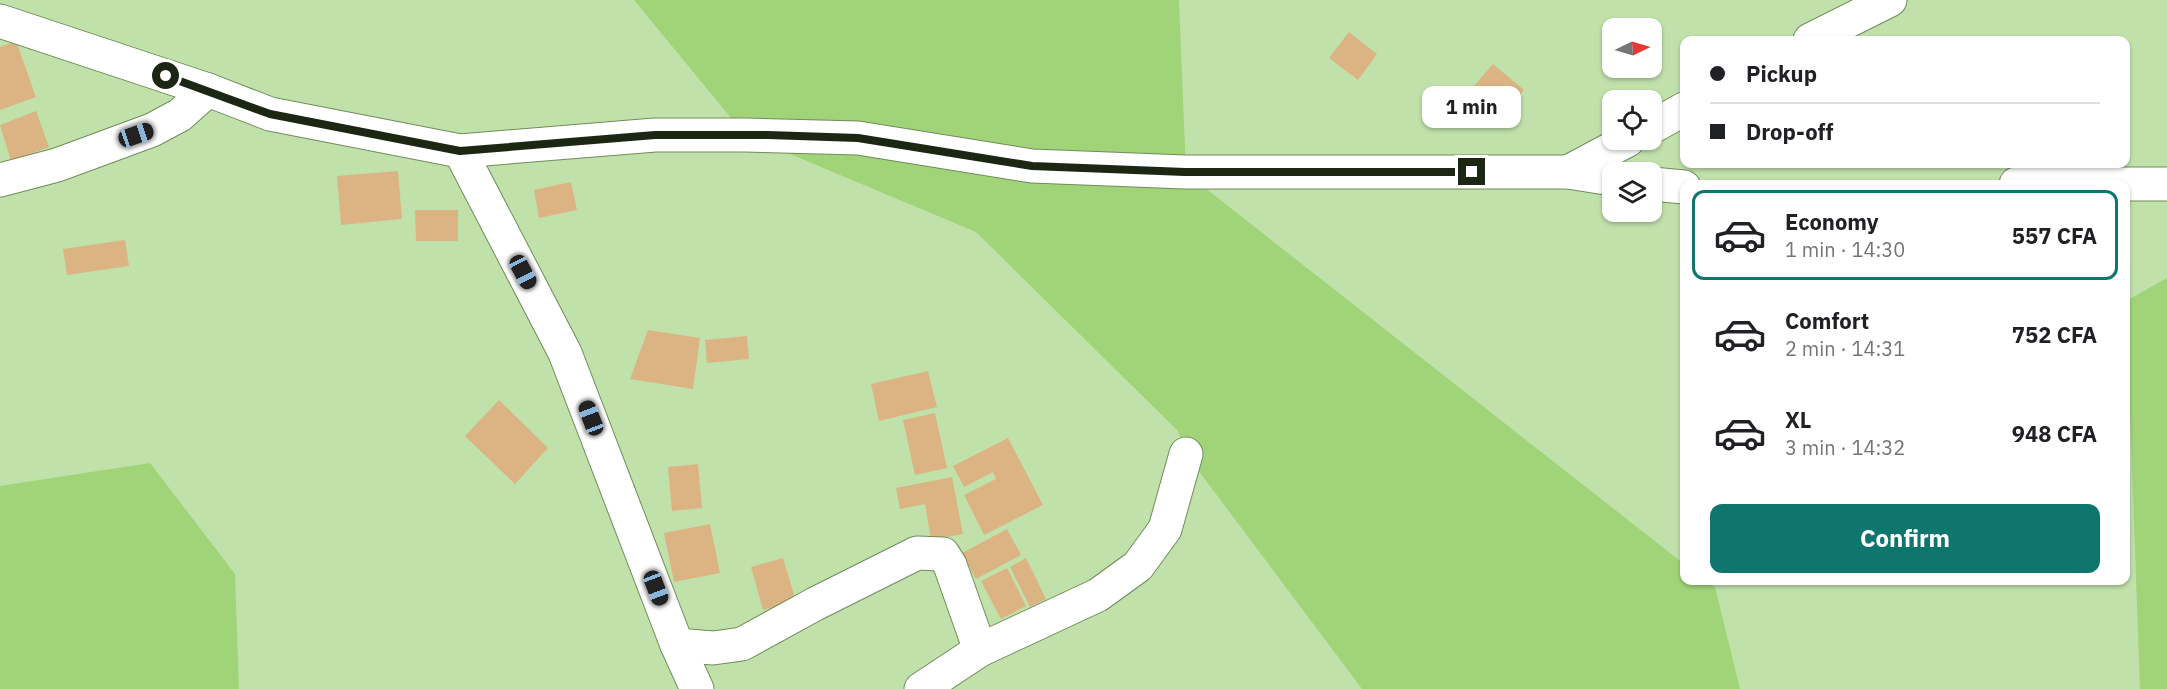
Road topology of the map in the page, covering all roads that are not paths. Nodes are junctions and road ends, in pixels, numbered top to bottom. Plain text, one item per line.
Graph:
1 (1890, 0) edge
2 (0, 21) edge
3 (1818, 36) edge
4 (208, 90) junction
5 (1680, 111) edge
6 (1662, 121) edge
7 (1609, 150) edge
8 (460, 151) junction
9 (1568, 172) junction
10 (1602, 177) edge
11 (0, 180) edge
12 (2130, 184) edge
13 (2167, 184) edge
14 (1662, 185) edge
15 (1680, 187) edge
16 (1186, 454) dead end
17 (677, 645) junction
18 (980, 650) junction
19 (697, 689) edge
20 (921, 689) edge

1 - 3 street
2 - 4 street
4 - 8 street
4 - 11 street
5 - 6 street
7 - 9 street
8 - 9 street
8 - 17 street
9 - 10 street
12 - 13 street
14 - 15 street
16 - 18 street
17 - 18 street
17 - 19 street
18 - 20 street

